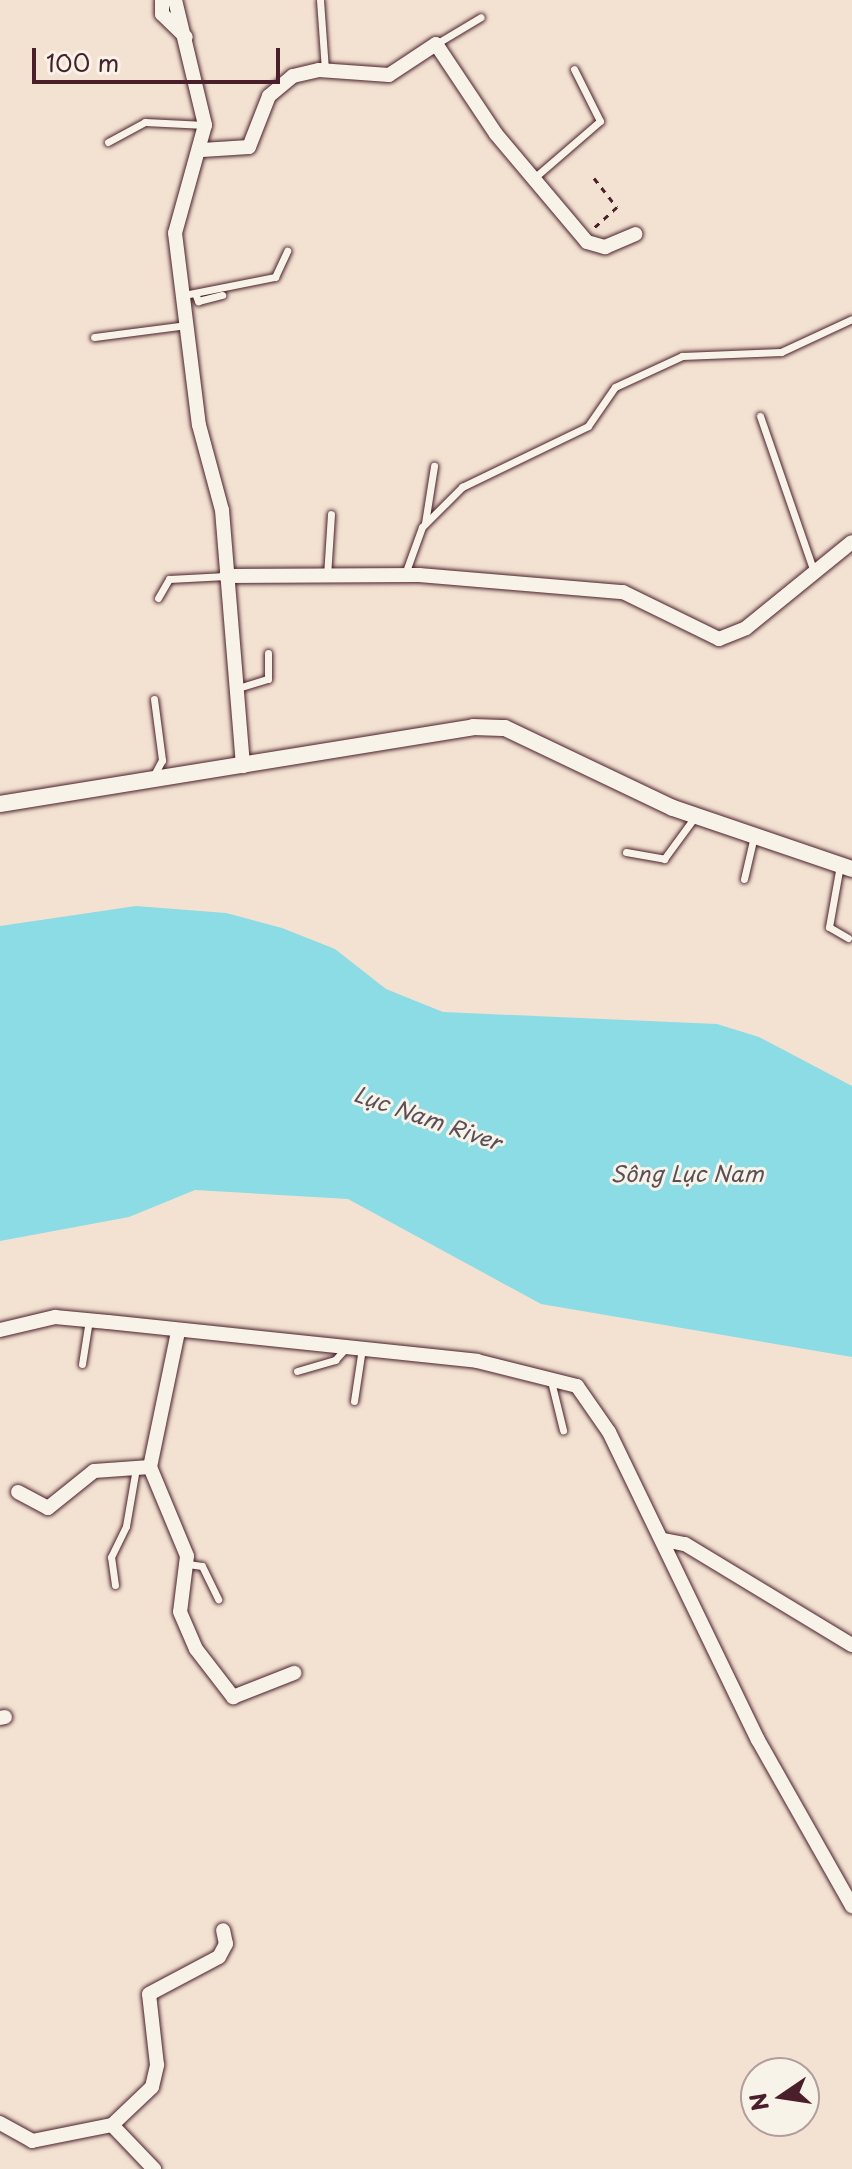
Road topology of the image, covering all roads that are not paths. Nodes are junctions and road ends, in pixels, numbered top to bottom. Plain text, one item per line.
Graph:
1 (162, 0) edge
2 (175, 0) edge
3 (320, 0) edge
4 (481, 17) dead end
5 (189, 40) junction
6 (436, 44) junction
7 (574, 69) dead end
8 (325, 70) junction
9 (205, 125) junction
10 (108, 142) dead end
11 (202, 150) junction
12 (532, 179) junction
13 (635, 234) dead end
14 (287, 251) dead end
15 (190, 294) junction
16 (222, 295) dead end
17 (852, 319) edge
18 (189, 325) junction
19 (94, 337) dead end
20 (760, 416) dead end
21 (434, 466) dead end
22 (331, 514) dead end
23 (425, 523) junction
24 (852, 542) edge
25 (813, 569) junction
26 (226, 576) junction
27 (404, 576) junction
28 (327, 578) junction
29 (158, 598) dead end
30 (268, 653) dead end
31 (235, 689) junction
32 (154, 699) dead end
33 (243, 766) junction
34 (150, 780) junction
35 (0, 804) edge
36 (695, 816) junction
37 (754, 836) junction
38 (626, 852) dead end
39 (846, 867) edge
40 (744, 879) dead end
41 (848, 938) dead end
42 (89, 1320) junction
43 (0, 1330) edge
44 (178, 1332) junction
45 (346, 1347) junction
46 (362, 1348) junction
47 (82, 1364) dead end
48 (297, 1371) dead end
49 (550, 1375) junction
50 (354, 1401) dead end
51 (563, 1430) dead end
52 (143, 1466) junction
53 (18, 1492) dead end
54 (664, 1540) junction
55 (188, 1564) junction
56 (115, 1585) dead end
57 (218, 1599) dead end
58 (852, 1645) edge
59 (294, 1673) dead end
60 (852, 1906) edge
61 (223, 1930) dead end
62 (0, 2123) edge
63 (112, 2125) junction
64 (154, 2169) edge

1 - 5 street
2 - 5 street
3 - 8 lane
4 - 6 lane
5 - 9 street
6 - 8 street
6 - 12 street
7 - 12 lane
8 - 11 street
9 - 10 lane
9 - 11 street
11 - 15 street
12 - 13 street
14 - 15 lane
15 - 16 lane
15 - 18 street
17 - 23 lane
18 - 19 lane
18 - 26 street
20 - 25 lane
21 - 23 lane
22 - 28 lane
23 - 27 lane
24 - 25 street
25 - 27 street
26 - 28 street
26 - 29 lane
26 - 31 street
27 - 28 street
30 - 31 lane
31 - 33 street
32 - 34 lane
33 - 34 street
33 - 36 street
34 - 35 street
36 - 37 street
36 - 38 lane
37 - 39 street
37 - 40 lane
39 - 41 lane
42 - 43 street
42 - 44 street
42 - 47 lane
44 - 45 street
44 - 52 street
45 - 46 street
45 - 48 lane
46 - 49 street
46 - 50 lane
49 - 51 lane
49 - 54 street
52 - 53 street
52 - 55 street
52 - 56 lane
54 - 58 street
54 - 60 street
55 - 57 lane
55 - 59 street
61 - 63 street
62 - 63 street
63 - 64 street

